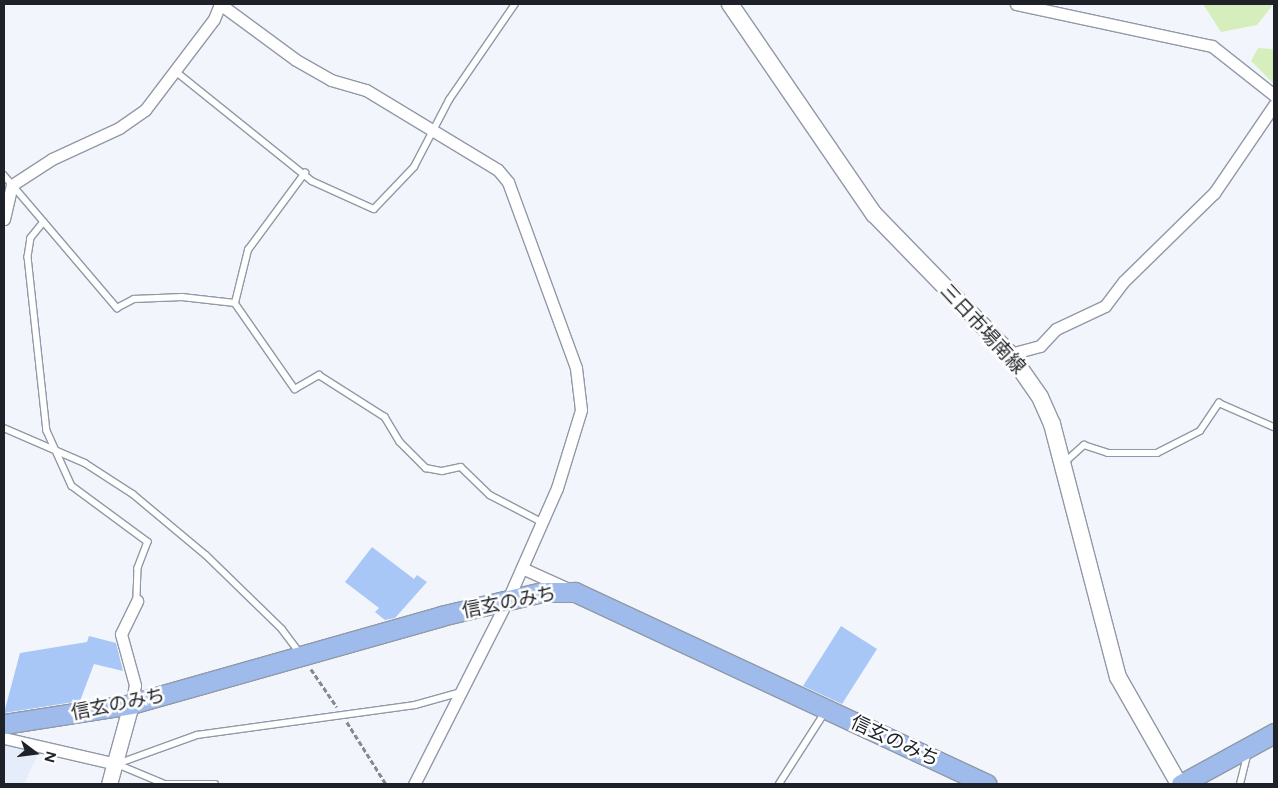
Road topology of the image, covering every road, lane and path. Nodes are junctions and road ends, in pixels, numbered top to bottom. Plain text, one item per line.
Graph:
1 (220, 4) edge
2 (515, 4) edge
3 (730, 4) edge
4 (1016, 4) edge
5 (174, 70) junction
6 (1274, 95) edge
7 (1274, 105) edge
8 (434, 134) junction
9 (305, 173) junction
10 (4, 175) edge
11 (12, 185) junction
12 (4, 219) edge
13 (44, 222) junction
14 (235, 303) junction
15 (1010, 354) junction
16 (1274, 427) edge
17 (4, 428) edge
18 (59, 454) junction
19 (1062, 464) junction
20 (540, 521) junction
21 (522, 568) junction
22 (575, 592) junction
23 (508, 599) junction
24 (137, 602) joint
25 (303, 657) junction
26 (458, 693) junction
27 (131, 704) junction
28 (827, 709) junction
29 (4, 724) edge
30 (1274, 734) edge
31 (4, 738) edge
32 (1249, 745) junction
33 (118, 764) junction
34 (109, 784) edge
35 (215, 784) edge
36 (414, 784) edge
37 (779, 784) edge
38 (986, 784) edge
39 (1180, 784) edge
40 (1240, 784) edge

1 - 5 street
1 - 8 street
2 - 8 lane
3 - 15 main road, 三日市場南線
4 - 6 street
5 - 9 lane
5 - 11 street
7 - 15 street
8 - 9 lane
8 - 20 street
9 - 14 lane
10 - 11 lane
11 - 12 street
11 - 13 lane
13 - 14 lane
13 - 18 lane
14 - 20 lane
15 - 19 main road, 三日市場南線
16 - 19 lane
17 - 18 lane
18 - 24 lane
18 - 25 lane
19 - 39 main road, 三日市場南線
20 - 21 street
21 - 22 street
21 - 23 street
22 - 23 main road, 信玄のみち
22 - 28 main road, 信玄のみち
23 - 25 main road, 信玄のみち
23 - 26 street
24 - 27 street
25 - 27 main road, 信玄のみち
26 - 33 lane
26 - 36 street
27 - 29 main road, 信玄のみち
27 - 33 street
28 - 37 lane
28 - 38 main road, 信玄のみち
30 - 32 main road
31 - 33 street
32 - 39 main road
32 - 40 lane
33 - 34 street
33 - 35 lane

